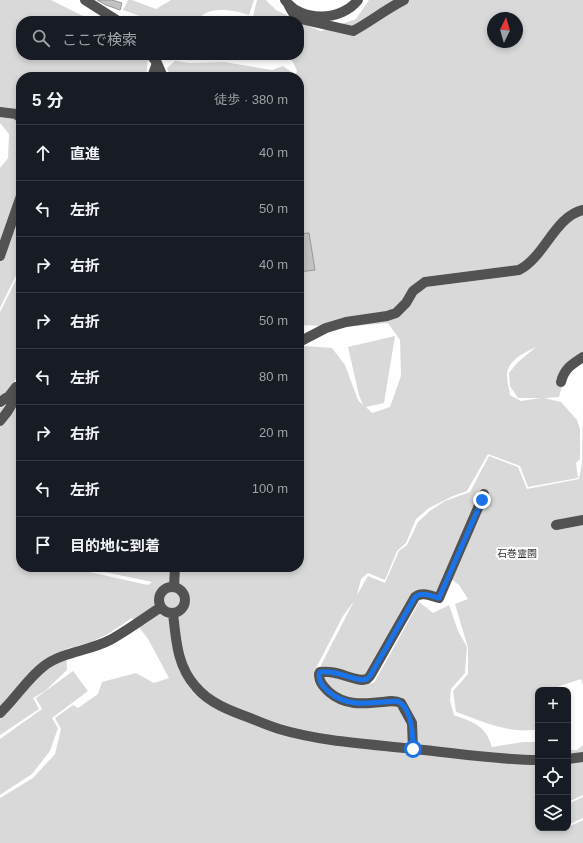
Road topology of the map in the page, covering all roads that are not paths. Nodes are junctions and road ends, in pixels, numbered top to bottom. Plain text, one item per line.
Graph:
1 (85, 0) edge
2 (358, 0) edge
3 (404, 0) edge
4 (287, 3) edge
5 (110, 16) edge
6 (295, 16) edge
7 (304, 20) edge
8 (154, 60) edge
9 (154, 60) edge
10 (153, 72) edge
11 (160, 72) edge
12 (0, 112) edge
13 (16, 114) edge
14 (16, 210) edge
15 (583, 210) edge
16 (0, 256) edge
17 (304, 339) edge
18 (583, 357) edge
19 (561, 382) dead end
20 (16, 387) edge
21 (16, 396) edge
22 (0, 402) edge
23 (0, 422) edge
24 (484, 494) dead end
25 (583, 520) edge
26 (556, 524) dead end
27 (175, 572) edge
28 (174, 587) junction
29 (161, 607) junction
30 (173, 613) junction
31 (0, 713) edge
32 (413, 749) junction
33 (583, 757) edge
34 (571, 759) edge
35 (535, 760) edge

1 - 5 street
2 - 4 street
3 - 7 street
4 - 6 street
8 - 10 street
9 - 11 street
12 - 13 street
14 - 16 street
15 - 17 street
18 - 19 street
20 - 22 street
21 - 23 street
24 - 32 street
25 - 26 street
27 - 28 street
28 - 29 street
28 - 30 street
29 - 30 street
29 - 31 street
30 - 32 street
32 - 35 street
33 - 34 street

